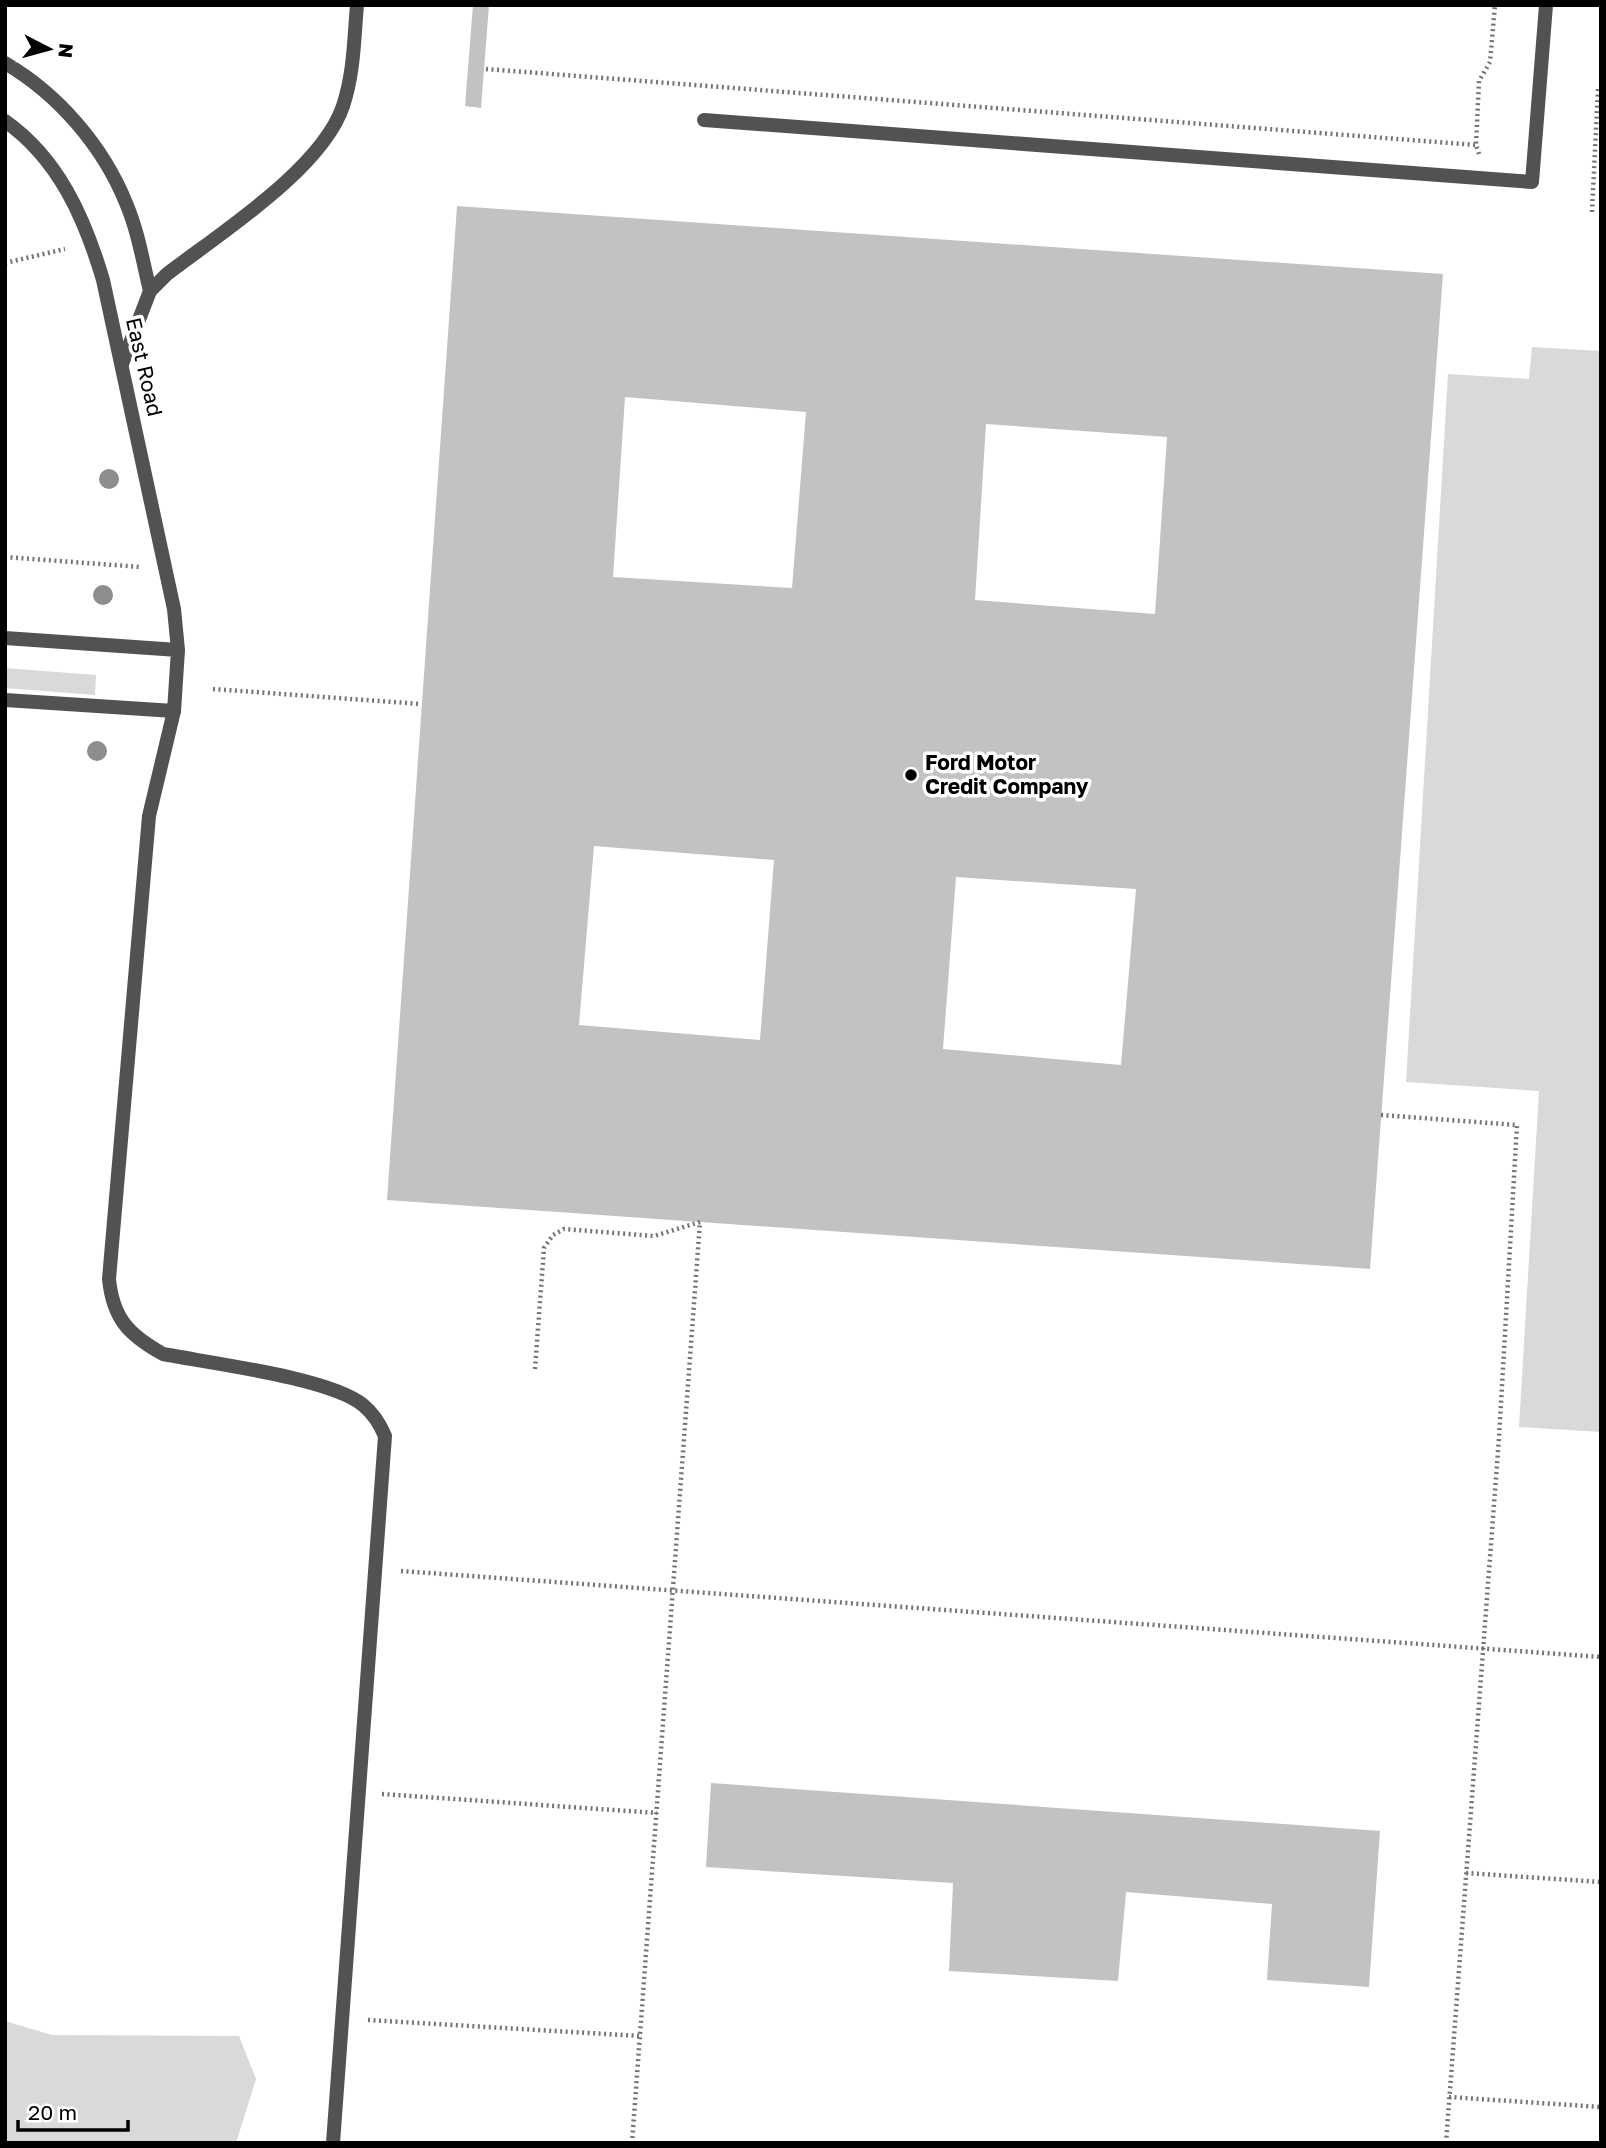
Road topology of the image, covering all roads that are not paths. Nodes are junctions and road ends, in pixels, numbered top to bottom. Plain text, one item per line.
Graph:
1 (357, 5) edge
2 (1546, 5) edge
3 (5, 63) edge
4 (704, 120) dead end
5 (5, 121) edge
6 (150, 292) junction
7 (122, 364) junction
8 (5, 638) edge
9 (178, 650) junction
10 (5, 699) edge
11 (174, 711) junction
12 (333, 2143) edge

1 - 6 street
2 - 4 street
3 - 6 street
5 - 7 street, East Road
6 - 7 street
7 - 9 street, East Road
8 - 9 street
9 - 11 street, East Road
10 - 11 street
11 - 12 street, East Road

